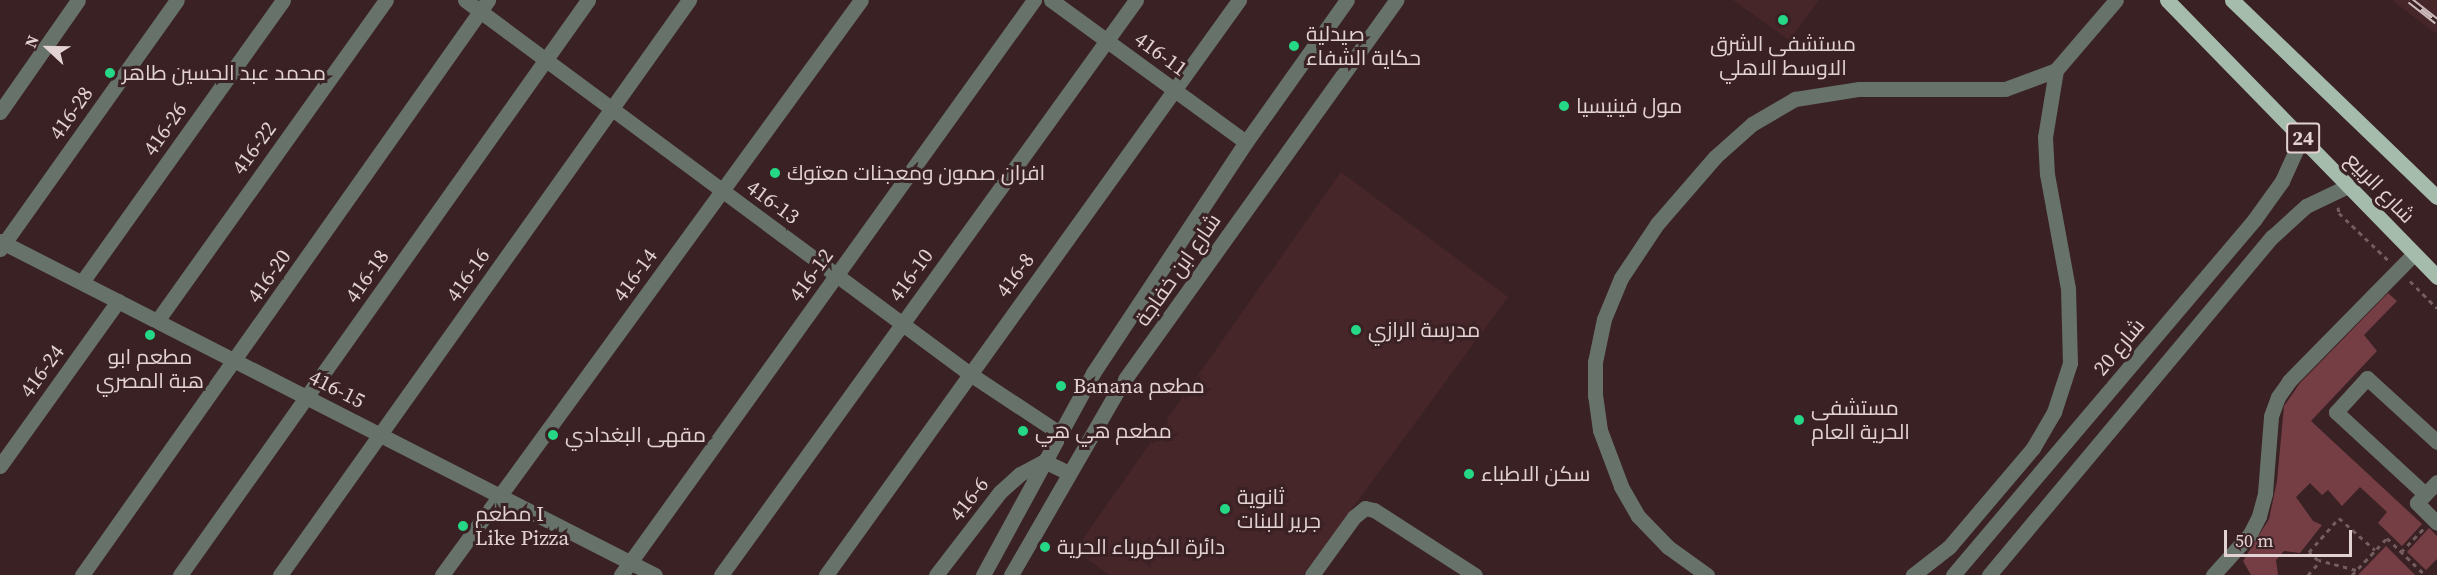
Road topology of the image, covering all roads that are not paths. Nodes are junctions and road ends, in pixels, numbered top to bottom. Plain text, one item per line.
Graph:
1 (78, 0) edge
2 (177, 0) edge
3 (283, 0) edge
4 (386, 0) edge
5 (465, 0) edge
6 (588, 0) edge
7 (689, 0) edge
8 (861, 0) edge
9 (1034, 0) edge
10 (1051, 0) edge
11 (1136, 0) edge
12 (1239, 0) edge
13 (1347, 0) edge
14 (1396, 0) edge
15 (2116, 0) edge
16 (2167, 0) edge
17 (2232, 0) edge
18 (484, 6) edge
19 (1107, 40) junction
20 (546, 60) junction
21 (2056, 70) junction
22 (1174, 90) junction
23 (612, 109) junction
24 (0, 112) edge
25 (2302, 137) junction
26 (1246, 142) junction
27 (2348, 186) junction
28 (722, 190) junction
29 (2437, 197) edge
30 (2, 244) edge
31 (2414, 254) junction
32 (837, 275) junction
33 (2437, 277) edge
34 (82, 282) junction
35 (118, 301) junction
36 (156, 321) junction
37 (902, 323) junction
38 (235, 360) junction
39 (970, 374) junction
40 (307, 397) junction
41 (1059, 433) junction
42 (380, 435) junction
43 (2437, 442) edge
44 (1044, 462) junction
45 (0, 466) edge
46 (1069, 473) junction
47 (2437, 482) edge
48 (2425, 494) junction
49 (500, 496) junction
50 (2435, 521) edge
51 (625, 569) edge
52 (2224, 571) edge
53 (1960, 573) edge
54 (82, 575) edge
55 (180, 575) edge
56 (280, 575) edge
57 (442, 575) edge
58 (655, 575) edge
59 (721, 575) edge
60 (826, 575) edge
61 (936, 575) edge
62 (983, 575) edge
63 (1011, 575) edge
64 (1312, 575) edge
65 (1475, 575) edge
66 (1707, 575) edge
67 (1913, 575) edge
68 (1989, 575) edge

1 - 24 street
2 - 30 street, 416-28
3 - 34 street, 416-26
4 - 36 street, 416-22
5 - 18 street, 416-13
6 - 20 street, 416-18
7 - 23 street, 416-16
8 - 28 street, 416-14
9 - 32 street, 416-12
10 - 19 street, 416-11
11 - 19 street, 416-10
12 - 22 street, 416-8
13 - 26 street, شارع ابن خفاجة
14 - 46 street, شارع ابن خفاجة
15 - 21 street
16 - 25 main road, شارع الربيع / 24
17 - 29 main road, شارع الربيع / 24
18 - 20 street, 416-13
18 - 38 street, 416-20
19 - 22 street, 416-11
19 - 37 street, 416-10
20 - 23 street, 416-13
20 - 40 street, 416-18
21 - 66 street
21 - 67 street
22 - 26 street, 416-11
22 - 39 street, 416-8
23 - 28 street, 416-13
23 - 42 street, 416-16
25 - 27 main road, شارع الربيع / 24
25 - 53 street, شارع 20
26 - 41 street, شارع ابن خفاجة
27 - 31 main road, شارع الربيع / 24
27 - 68 street
28 - 32 street, 416-13
28 - 49 street, 416-14
30 - 34 street, 416-15
31 - 33 main road, شارع الربيع / 24
31 - 52 street
32 - 37 street, 416-13
32 - 51 street, 416-12
34 - 35 street, 416-15
35 - 36 street, 416-15
35 - 45 street, 416-24
36 - 38 street, 416-15
37 - 39 street, 416-13
37 - 59 street, 416-10
38 - 40 street, 416-15
38 - 54 street, 416-20
39 - 41 street, 416-13
39 - 60 street, 416-8
40 - 42 street, 416-15
40 - 55 street, 416-18
41 - 44 street, شارع ابن خفاجة
42 - 49 street, 416-15
42 - 56 street, 416-16
43 - 48 street
44 - 46 street
44 - 61 street, 416-6
44 - 62 street, شارع ابن خفاجة
46 - 63 street, شارع ابن خفاجة
47 - 48 street
48 - 50 street
49 - 51 street, 416-15
49 - 57 street, 416-14
51 - 58 street, 416-15
64 - 65 street

